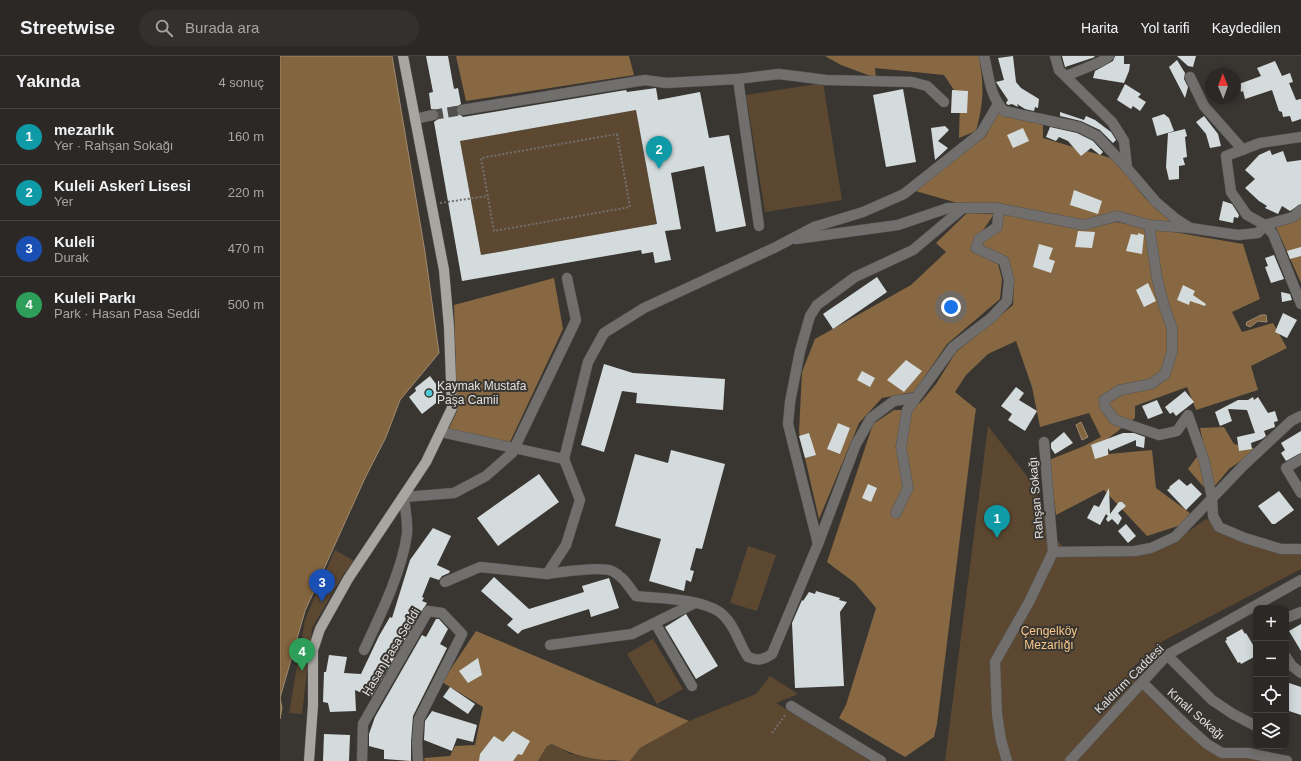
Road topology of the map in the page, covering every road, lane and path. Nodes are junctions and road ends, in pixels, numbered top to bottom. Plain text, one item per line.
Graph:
1 (403, 56) edge
2 (984, 56) edge
3 (1055, 56) edge
4 (1109, 56) edge
5 (1066, 76) junction
6 (1190, 77) dead end
7 (738, 79) junction
8 (944, 102) dead end
9 (998, 104) junction
10 (462, 110) tunnel mouth
11 (433, 115) tunnel mouth
12 (415, 119) junction
13 (1301, 138) edge
14 (1243, 150) junction
15 (1127, 168) junction
16 (488, 196) junction
17 (431, 205) junction
18 (963, 208) junction
19 (999, 209) junction
20 (1301, 210) edge
21 (1149, 225) junction
22 (1266, 225) junction
23 (759, 226) dead end
24 (1190, 228) junction
25 (790, 240) junction
26 (567, 278) dead end
27 (1301, 304) edge
28 (914, 398) junction
29 (1301, 416) edge
30 (441, 432) junction
31 (1044, 442) dead end
32 (514, 448) junction
33 (564, 459) junction
34 (1301, 459) edge
35 (1301, 493) edge
36 (404, 497) junction
37 (1212, 498) junction
38 (896, 513) dead end
39 (818, 544) junction
40 (1301, 550) edge
41 (1053, 552) junction
42 (547, 574) junction
43 (1301, 580) edge
44 (445, 582) dead end
45 (695, 603) junction
46 (1260, 605) edge
47 (1253, 609) edge
48 (1301, 612) edge
49 (1289, 617) edge
50 (655, 623) junction
51 (550, 645) dead end
52 (364, 650) dead end
53 (1167, 655) junction
54 (1289, 662) edge
55 (1301, 673) edge
56 (1142, 682) junction
57 (692, 686) dead end
58 (791, 706) joint
59 (1253, 724) edge
60 (772, 733) dead end
61 (309, 761) edge
62 (362, 761) edge
63 (418, 761) edge
64 (881, 761) edge
65 (1007, 761) edge
66 (1070, 761) edge
67 (1287, 761) edge

1 - 12 main road
2 - 9 street
3 - 5 street
4 - 5 street
5 - 15 street
6 - 14 street
7 - 8 street
7 - 10 street
7 - 23 street
9 - 15 street
9 - 25 street
11 - 12 street
12 - 17 main road
13 - 14 street
14 - 22 street
15 - 24 street
16 - 16 path
16 - 17 path
17 - 30 main road
18 - 19 street
18 - 25 street
18 - 39 street
19 - 21 street
19 - 28 street
20 - 22 street
21 - 24 street
21 - 37 street
22 - 24 street
22 - 27 street
25 - 33 street
26 - 32 street
28 - 38 street
28 - 39 street
29 - 37 street
30 - 32 street
30 - 36 main road
31 - 41 street, Rahşan Sokağı
32 - 33 street
32 - 36 street
33 - 42 street
34 - 35 street
36 - 52 street
36 - 61 main road
37 - 40 street
37 - 41 street
39 - 45 street
41 - 65 street
42 - 44 street
42 - 45 street
43 - 46 street, Kaldırım Caddesi
45 - 50 street
47 - 53 street, Kaldırım Caddesi
48 - 49 street
50 - 51 street
50 - 57 street
53 - 56 street, Kaldırım Caddesi
53 - 59 street
54 - 55 street
56 - 66 street, Kaldırım Caddesi
56 - 67 street, Kınalı Sokağı
58 - 60 path
58 - 64 street
62 - 63 street, Hasan Pasa Seddi

